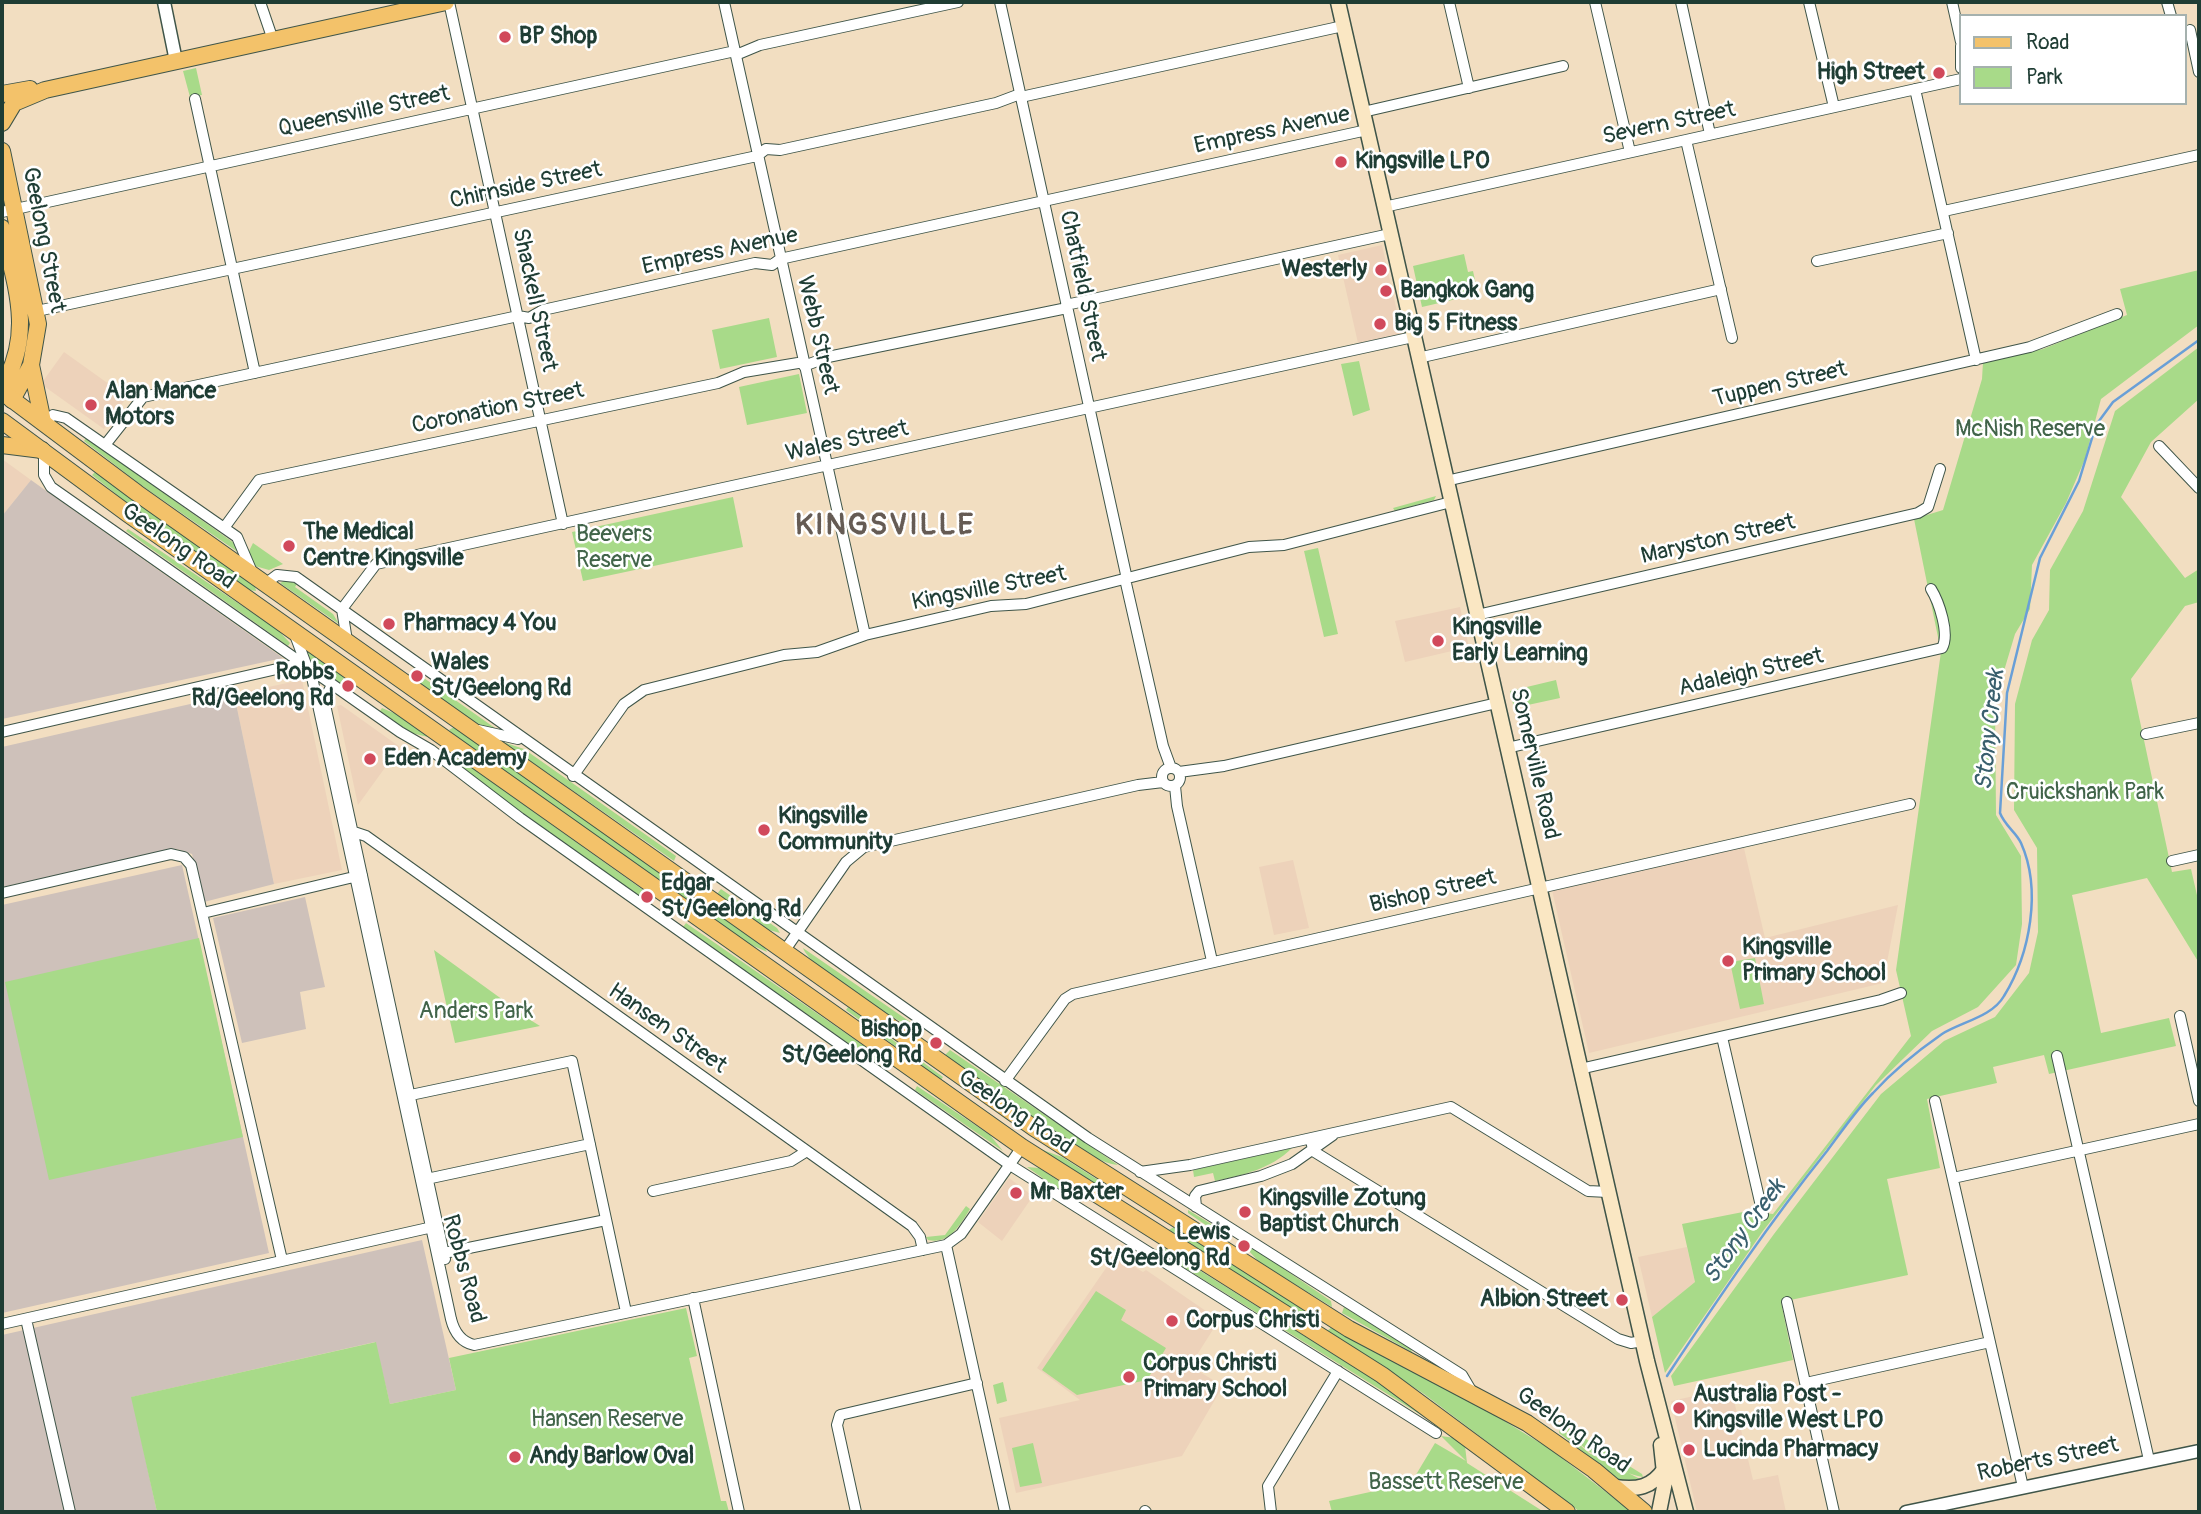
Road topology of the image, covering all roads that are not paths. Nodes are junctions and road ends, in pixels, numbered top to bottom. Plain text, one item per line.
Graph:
1 (164, 2) edge
2 (260, 2) edge
3 (447, 2) edge
4 (724, 2) edge
5 (958, 2) edge
6 (1000, 2) edge
7 (1338, 2) edge
8 (1449, 2) edge
9 (1595, 2) edge
10 (1681, 2) edge
11 (1809, 2) edge
12 (1952, 2) edge
13 (397, 7) edge
14 (1343, 26) junction
15 (2191, 30) edge
16 (1960, 39) edge
17 (273, 40) junction
18 (736, 53) junction
19 (176, 61) junction
20 (1563, 66) dead end
21 (2199, 72) edge
22 (1960, 79) edge
23 (1469, 88) junction
24 (1915, 89) junction
25 (45, 90) junction
26 (2, 94) edge
27 (1020, 95) junction
28 (26, 97) junction
29 (195, 99) dead end
30 (2, 103) edge
31 (1834, 107) junction
32 (473, 108) junction
33 (1363, 112) junction
34 (2, 123) edge
35 (1367, 130) junction
36 (1710, 135) junction
37 (1686, 140) junction
38 (2, 151) edge
39 (1630, 152) junction
40 (2199, 155) edge
41 (757, 156) junction
42 (209, 166) junction
43 (1044, 201) junction
44 (1384, 207) junction
45 (8, 210) edge
46 (1944, 211) junction
47 (495, 212) junction
48 (2, 228) edge
49 (1948, 233) junction
50 (1390, 234) junction
51 (780, 259) junction
52 (1817, 261) dead end
53 (232, 270) junction
54 (1721, 289) junction
55 (1067, 306) junction
56 (37, 311) junction
57 (2117, 314) dead end
58 (518, 316) junction
59 (1413, 337) junction
60 (1732, 338) dead end
61 (1418, 358) junction
62 (17, 360) edge
63 (1976, 360) junction
64 (804, 364) junction
65 (255, 373) junction
66 (5, 393) edge
67 (1089, 408) junction
68 (2, 415) edge
69 (540, 419) junction
70 (2, 421) edge
71 (43, 423) junction
72 (2, 444) edge
73 (105, 445) junction
74 (2159, 446) dead end
75 (43, 451) junction
76 (827, 467) junction
77 (1940, 470) dead end
78 (1446, 481) junction
79 (2199, 488) edge
80 (1451, 502) junction
81 (563, 524) junction
82 (224, 528) junction
83 (1126, 579) junction
84 (260, 580) junction
85 (1931, 589) dead end
86 (342, 609) junction
87 (267, 611) junction
88 (1477, 615) junction
89 (294, 631) junction
90 (865, 635) junction
91 (347, 642) junction
92 (307, 666) junction
93 (331, 685) junction
94 (1497, 703) junction
95 (441, 709) junction
96 (2199, 723) edge
97 (467, 727) junction
98 (2, 732) edge
99 (2146, 734) dead end
100 (445, 739) junction
101 (521, 739) junction
102 (419, 744) junction
103 (1507, 748) junction
104 (573, 776) junction
105 (1170, 777) junction
106 (1910, 804) dead end
107 (349, 829) junction
108 (352, 843) junction
109 (379, 848) junction
110 (2199, 855) edge
111 (2172, 861) dead end
112 (359, 876) junction
113 (1539, 888) junction
114 (2, 893) edge
115 (203, 912) junction
116 (796, 934) junction
117 (783, 953) junction
118 (1212, 961) junction
119 (771, 971) junction
120 (1901, 993) dead end
121 (2180, 1016) dead end
122 (1722, 1037) junction
123 (2057, 1056) dead end
124 (1580, 1069) junction
125 (1005, 1081) junction
126 (406, 1096) junction
127 (1935, 1101) dead end
128 (2199, 1101) edge
129 (2199, 1125) edge
130 (1034, 1128) junction
131 (1336, 1132) junction
132 (1311, 1139) junction
133 (590, 1144) junction
134 (1022, 1147) junction
135 (807, 1151) junction
136 (1313, 1151) junction
137 (2079, 1151) junction
138 (1010, 1165) junction
139 (1140, 1172) junction
140 (1953, 1178) junction
141 (424, 1179) junction
142 (653, 1191) dead end
143 (1608, 1192) junction
144 (1196, 1207) junction
145 (1763, 1215) dead end
146 (606, 1220) junction
147 (435, 1226) junction
148 (946, 1245) junction
149 (923, 1250) junction
150 (444, 1253) junction
151 (282, 1261) junction
152 (1330, 1292) junction
153 (692, 1298) junction
154 (1787, 1302) dead end
155 (626, 1312) junction
156 (1331, 1317) junction
157 (26, 1319) junction
158 (2, 1324) edge
159 (1301, 1324) junction
160 (1642, 1341) junction
161 (465, 1342) junction
162 (1990, 1342) junction
163 (1338, 1371) junction
164 (977, 1383) junction
165 (1806, 1383) junction
166 (1472, 1392) junction
167 (1659, 1413) junction
168 (1436, 1433) dead end
169 (2199, 1451) edge
170 (2149, 1460) junction
171 (1665, 1468) junction
172 (1615, 1487) junction
173 (2023, 1487) junction
174 (1833, 1507) edge
175 (70, 1512) edge
176 (739, 1512) edge
177 (856, 1512) edge
178 (1005, 1512) edge
179 (1271, 1512) edge
180 (1567, 1512) edge
181 (1644, 1512) edge
182 (1659, 1512) edge
183 (1686, 1512) edge
184 (1841, 1512) edge
185 (1906, 1512) edge

1 - 19 street
2 - 17 street
3 - 13 main road
3 - 32 street, Shackell Street
4 - 18 street, Webb Street
5 - 18 street, Queensville Street
6 - 27 street, Chatfield Street
7 - 14 main road, Somerville Road
8 - 23 street
9 - 39 street
10 - 36 street
11 - 31 street
12 - 16 street
13 - 17 main road
14 - 27 street, Chirnside Street
14 - 33 main road, Somerville Road
15 - 21 street
17 - 19 main road
18 - 32 street, Queensville Street
18 - 41 street, Webb Street
19 - 25 main road
20 - 23 street
22 - 24 street, Severn Street
23 - 33 street
24 - 31 street, Severn Street
24 - 46 street
25 - 26 main road
25 - 28 main road
27 - 41 street, Chirnside Street
27 - 43 street, Chatfield Street
28 - 30 street
28 - 34 main road
29 - 42 street
31 - 36 street, Severn Street
32 - 42 street, Queensville Street
32 - 47 street, Shackell Street
33 - 35 main road, Somerville Road
35 - 43 street, Empress Avenue
35 - 44 main road, Somerville Road
36 - 37 street, Severn Street
37 - 39 street, Severn Street
37 - 54 street
38 - 45 main road, Geelong Street
39 - 44 street, Severn Street
40 - 46 street
41 - 47 street, Chirnside Street
41 - 51 street, Webb Street
42 - 45 street, Queensville Street
42 - 53 street
43 - 51 street, Empress Avenue
43 - 55 street, Chatfield Street
44 - 50 main road, Somerville Road
45 - 56 main road, Geelong Street
46 - 49 street
47 - 53 street, Chirnside Street
47 - 58 street, Shackell Street
48 - 62 main road, Geelong Street
49 - 52 street
49 - 63 street
50 - 55 street, Coronation Street
50 - 59 main road, Somerville Road
51 - 58 street, Empress Avenue
51 - 64 street, Webb Street
53 - 56 street, Chirnside Street
53 - 65 street
54 - 60 street
54 - 61 street
55 - 64 street, Coronation Street
55 - 67 street, Chatfield Street
56 - 62 main road, Geelong Street
57 - 63 street, Tuppen Street
58 - 65 street, Empress Avenue
58 - 69 street, Shackell Street
59 - 61 main road, Somerville Road
59 - 67 street, Wales Street
61 - 78 main road, Somerville Road
62 - 66 main road, Geelong Street
62 - 71 main road
63 - 78 street, Tuppen Street
64 - 69 street, Coronation Street
64 - 76 street, Webb Street
65 - 73 street, Empress Avenue
66 - 68 main road, Geelong Street
66 - 71 main road, Geelong Road
67 - 76 street, Wales Street
67 - 83 street, Chatfield Street
69 - 81 street, Shackell Street
69 - 82 street, Coronation Street
70 - 75 main road, Geelong Road
71 - 73 street
71 - 84 main road, Geelong Road
72 - 75 main road
73 - 82 street
74 - 79 street
75 - 87 main road, Geelong Road
75 - 92 street, Geelong Road
76 - 81 street, Wales Street
76 - 90 street, Webb Street
77 - 88 street, Maryston Street
78 - 80 main road, Somerville Road
80 - 83 street, Kingsville Street
80 - 88 main road, Somerville Road
81 - 86 street, Wales Street
82 - 84 street
83 - 90 street, Kingsville Street
83 - 105 street, Chatfield Street
84 - 86 street, Geelong Road
84 - 87 main road
84 - 91 main road, Geelong Road
85 - 103 street, Adaleigh Street
86 - 91 street
86 - 101 street, Geelong Road
87 - 89 main road, Geelong Road
88 - 94 main road, Somerville Road
89 - 92 street, Geelong Road
89 - 100 main road, Geelong Road
90 - 104 street, Kingsville Street
91 - 95 main road, Geelong Road
92 - 93 street, Geelong Road
92 - 98 street
92 - 107 street, Robbs Road
93 - 102 street, Geelong Road
93 - 107 street, Robbs Road
94 - 103 main road, Somerville Road
94 - 105 street
95 - 97 main road, Geelong Road
95 - 100 main road
96 - 99 street
97 - 101 street, Geelong Road
97 - 117 main road, Geelong Road
100 - 102 street
100 - 119 main road, Geelong Road
101 - 104 street, Geelong Road
102 - 138 street, Geelong Road
103 - 113 main road, Somerville Road
104 - 116 street, Geelong Road
105 - 116 street
105 - 118 street, Chatfield Street
106 - 113 street, Bishop Street
107 - 108 street, Robbs Road
107 - 109 street, Hansen Street
108 - 109 street, Hansen Street
108 - 112 street, Robbs Road
109 - 135 street, Hansen Street
110 - 111 street
112 - 115 street
112 - 126 street, Robbs Road
113 - 118 street, Bishop Street
113 - 124 main road, Somerville Road
114 - 115 street
115 - 151 street
116 - 117 street
116 - 125 street, Geelong Road
117 - 119 main road
117 - 130 main road, Geelong Road
118 - 125 street, Bishop Street
119 - 134 main road, Geelong Road
120 - 122 street
121 - 128 street
122 - 124 street
122 - 145 street
123 - 137 street
124 - 143 main road, Somerville Road
125 - 139 street, Geelong Road
126 - 133 street
126 - 141 street, Robbs Road
127 - 140 street
129 - 137 street
130 - 134 main road
130 - 156 main road, Geelong Road
131 - 132 street
131 - 136 street
131 - 143 street
132 - 136 street
132 - 139 street
133 - 141 street
133 - 146 street
134 - 138 street
134 - 159 main road, Geelong Road
135 - 142 street
135 - 149 street, Hansen Street
136 - 144 street
136 - 160 street
137 - 140 street
137 - 170 street
138 - 148 street
138 - 163 street, Geelong Road
139 - 144 street, Geelong Road
140 - 162 street
141 - 147 street, Robbs Road
143 - 160 main road, Somerville Road
144 - 152 street, Geelong Road
146 - 150 street
146 - 155 street
147 - 150 street, Robbs Road
147 - 151 street
147 - 161 street, Robbs Road
148 - 149 street
148 - 164 street
149 - 153 street
150 - 161 street, Robbs Road
151 - 157 street
152 - 156 street
152 - 166 street, Geelong Road
153 - 155 street
153 - 176 street
154 - 165 street
155 - 161 street
156 - 159 main road
156 - 166 main road, Geelong Road
157 - 158 street
157 - 175 street
159 - 180 main road, Geelong Road
160 - 167 main road, Somerville Road
162 - 165 street
162 - 173 street
163 - 168 street, Geelong Road
163 - 179 street
164 - 177 street
164 - 178 street
165 - 174 street
166 - 172 main road, Geelong Road
167 - 171 main road, Somerville Road
167 - 183 main road, Somerville Road
169 - 170 street, Roberts Street
170 - 173 street, Roberts Street
171 - 172 main road
171 - 182 main road, Somerville Road
172 - 181 main road, Geelong Road
173 - 185 street, Roberts Street
174 - 184 street

